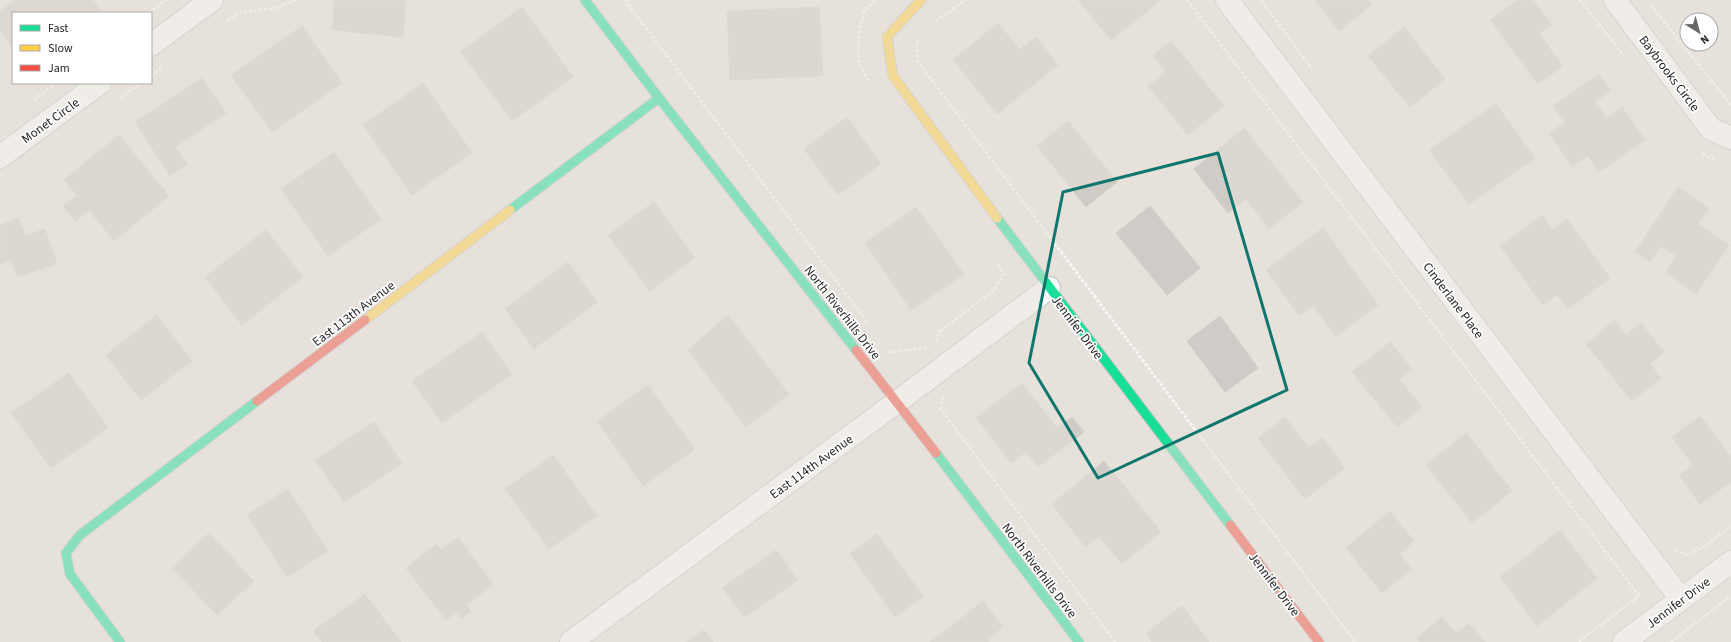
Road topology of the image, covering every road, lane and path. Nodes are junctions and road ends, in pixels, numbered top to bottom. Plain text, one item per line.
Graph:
1 (166, 0) edge
2 (212, 0) edge
3 (296, 0) edge
4 (585, 0) edge
5 (625, 0) edge
6 (876, 0) edge
7 (965, 0) edge
8 (1187, 0) edge
9 (1227, 0) edge
10 (1615, 0) edge
11 (1647, 0) edge
12 (919, 1) edge
13 (150, 12) edge
14 (227, 21) dead end
15 (931, 25) dead end
16 (919, 39) dead end
17 (152, 44) edge
18 (164, 67) dead end
19 (152, 75) edge
20 (99, 84) edge
21 (870, 86) dead end
22 (659, 98) junction
23 (1731, 105) edge
24 (1731, 138) edge
25 (0, 157) edge
26 (995, 259) dead end
27 (1049, 288) junction
28 (871, 327) dead end
29 (886, 346) dead end
30 (943, 394) dead end
31 (898, 402) junction
32 (1731, 562) edge
33 (1731, 596) edge
34 (1681, 599) junction
35 (120, 642) edge
36 (571, 642) edge
37 (1079, 642) edge
38 (1115, 642) edge
39 (1319, 642) edge
40 (1355, 642) edge
41 (1578, 642) edge
42 (1624, 642) edge
43 (1671, 642) edge

1 - 13 path
2 - 17 street
3 - 14 path
4 - 22 street, North Riverhills Drive
5 - 28 path
6 - 21 path
7 - 15 path
8 - 41 path
9 - 34 street, Cinderlane Place
10 - 24 street, Baybrooks Circle
11 - 23 path
12 - 27 street, Jennifer Drive
16 - 40 path
18 - 19 path
20 - 25 street, Monet Circle
22 - 31 street, North Riverhills Drive
22 - 35 street, East 113th Avenue
26 - 29 path
27 - 31 street, East 114th Avenue
27 - 39 street, Jennifer Drive
30 - 38 path
31 - 36 street, East 114th Avenue
31 - 37 street, North Riverhills Drive
32 - 34 street, Jennifer Drive
33 - 43 path
34 - 42 street, Jennifer Drive

